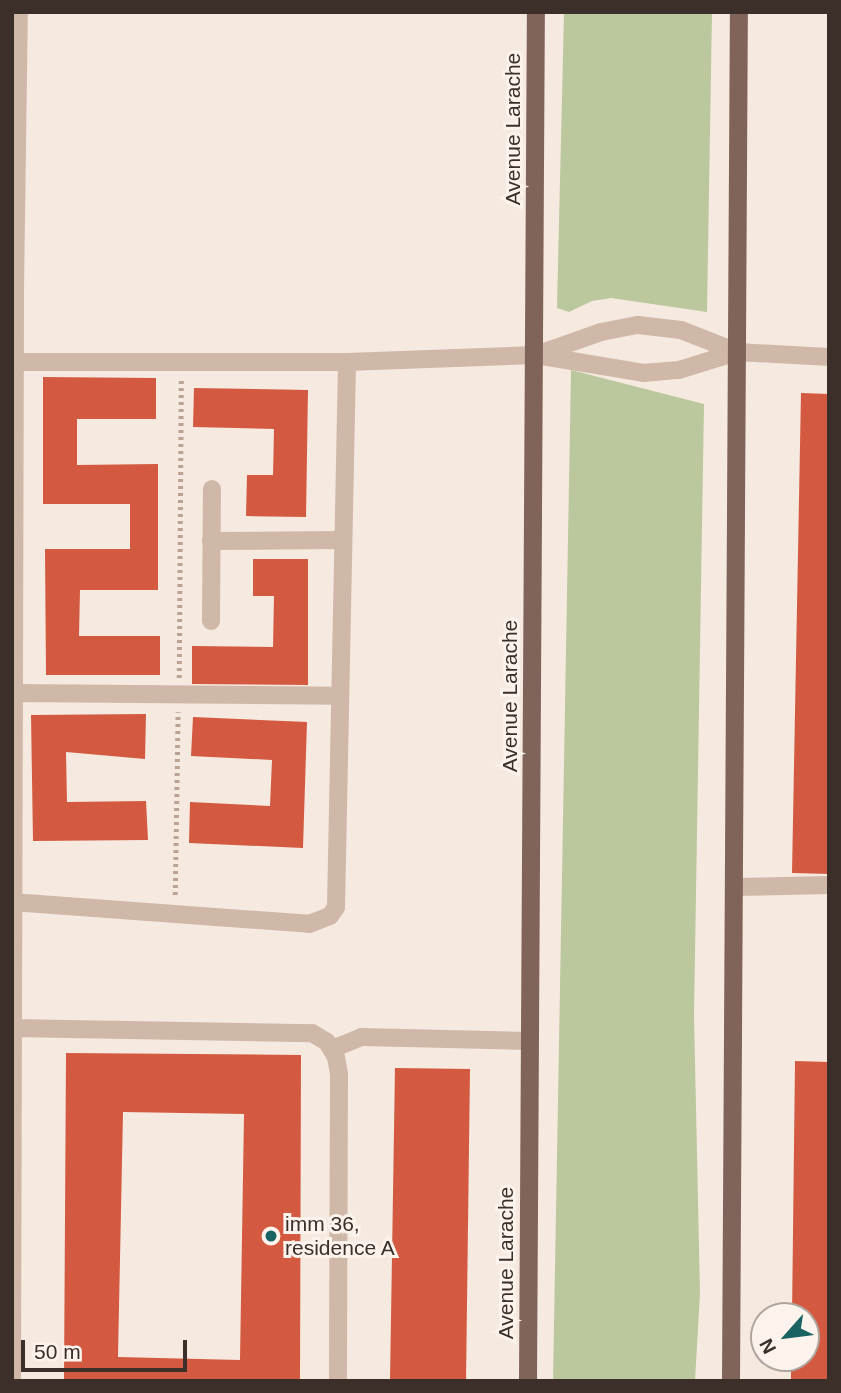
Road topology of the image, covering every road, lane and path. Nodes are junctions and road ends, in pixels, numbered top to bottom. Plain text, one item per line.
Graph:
1 (19, 12) edge
2 (536, 12) edge
3 (739, 12) edge
4 (15, 36) edge
5 (737, 352) junction
6 (536, 355) junction
7 (829, 357) edge
8 (17, 362) junction
9 (181, 362) junction
10 (347, 362) junction
11 (212, 489) dead end
12 (342, 540) junction
13 (211, 541) junction
14 (211, 621) dead end
15 (13, 638) edge
16 (13, 693) edge
17 (179, 695) junction
18 (338, 696) junction
19 (829, 885) edge
20 (735, 887) junction
21 (13, 902) edge
22 (175, 914) junction
23 (13, 1028) edge
24 (530, 1041) junction
25 (332, 1049) junction
26 (13, 1240) edge
27 (12, 1381) edge
28 (338, 1381) edge
29 (528, 1381) edge
30 (731, 1381) edge

1 - 4 street
2 - 6 main road, Avenue Larache
3 - 5 main road
4 - 8 street
5 - 6 street
5 - 6 street
5 - 7 street
5 - 20 main road
6 - 10 street
6 - 24 main road, Avenue Larache
8 - 9 street
8 - 15 street
9 - 10 street
9 - 17 path
10 - 12 street
11 - 13 street
12 - 13 street
12 - 18 street
13 - 14 street
15 - 16 street
16 - 17 street
16 - 21 street
17 - 18 street
17 - 22 path
18 - 22 street
19 - 20 street
20 - 30 main road
21 - 22 street
21 - 23 street
23 - 25 street
23 - 26 street
24 - 25 street
24 - 29 main road, Avenue Larache
25 - 28 street
26 - 27 street

